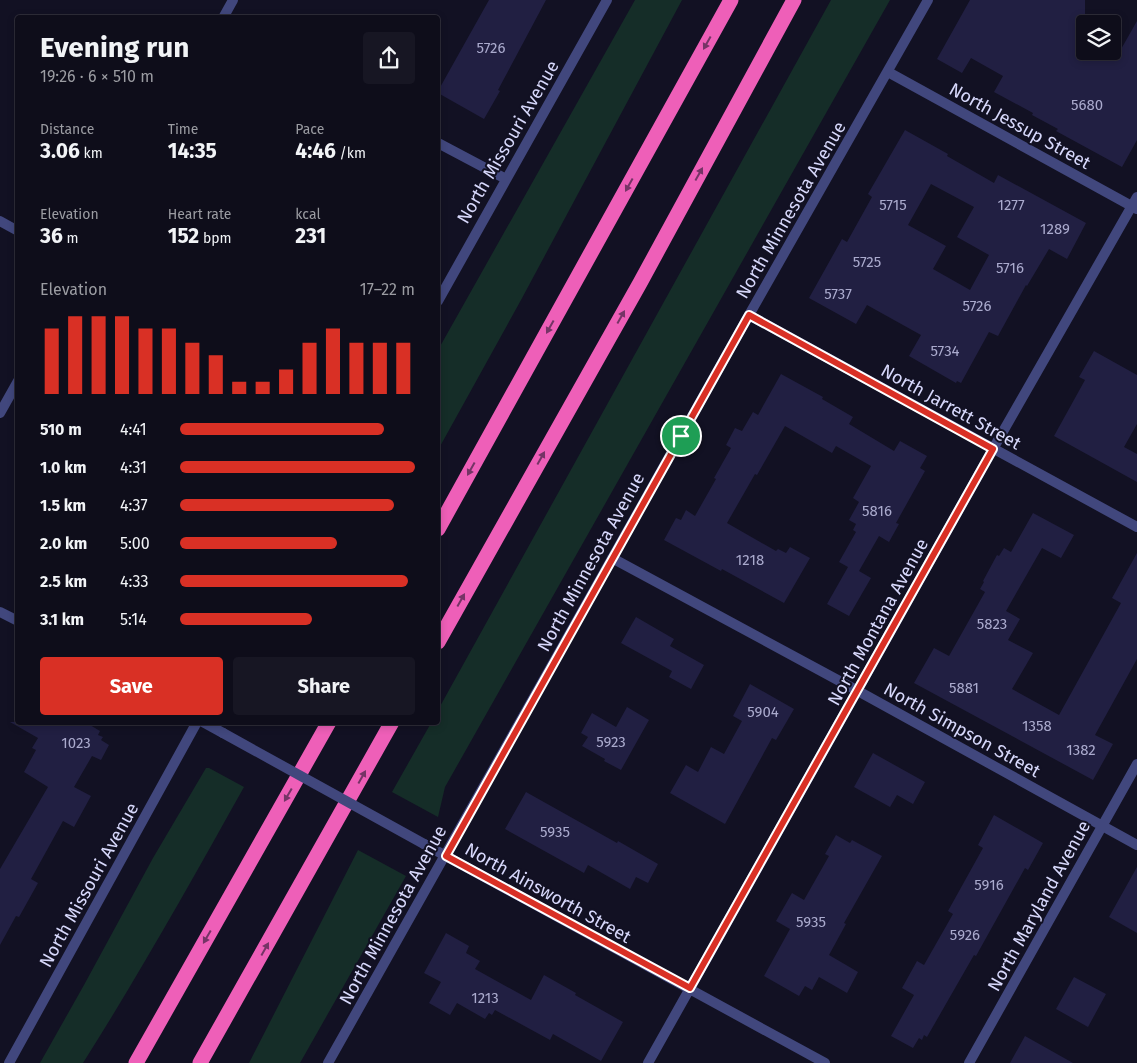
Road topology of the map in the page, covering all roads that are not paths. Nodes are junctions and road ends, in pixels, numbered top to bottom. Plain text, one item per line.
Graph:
1 (232, 0) edge
2 (608, 0) edge
3 (731, 0) edge
4 (794, 0) edge
5 (928, 0) edge
6 (224, 15) edge
7 (888, 72) junction
8 (440, 143) edge
9 (506, 179) junction
10 (1135, 204) edge
11 (0, 221) edge
12 (15, 229) edge
13 (440, 296) edge
14 (749, 315) junction
15 (15, 387) edge
16 (0, 412) edge
17 (993, 449) junction
18 (440, 525) edge
19 (1137, 527) edge
20 (612, 558) junction
21 (0, 612) edge
22 (15, 620) edge
23 (440, 638) edge
24 (858, 691) junction
25 (195, 725) edge
26 (208, 725) edge
27 (327, 725) edge
28 (390, 725) edge
29 (1137, 764) edge
30 (1103, 826) junction
31 (1137, 845) edge
32 (446, 856) junction
33 (690, 988) junction
34 (241, 991) junction
35 (136, 1062) edge
36 (9, 1063) edge
37 (200, 1063) edge
38 (211, 1063) edge
39 (328, 1063) edge
40 (648, 1063) edge
41 (826, 1063) edge
42 (968, 1063) edge

1 - 6 street
2 - 9 street, North Missouri Avenue
3 -> 18 highway
23 -> 4 highway
5 - 7 street, North Minnesota Avenue
7 - 10 street, North Jessup Street
7 - 14 street, North Minnesota Avenue
8 - 9 street
9 - 13 street, North Missouri Avenue
10 - 17 street, North Montana Avenue
11 - 12 street
14 - 17 street, North Jarrett Street
14 - 20 street, North Minnesota Avenue
15 - 16 street
17 - 19 street, North Jarrett Street
17 - 24 street, North Montana Avenue
20 - 24 street, North Simpson Street
20 - 32 street, North Minnesota Avenue
21 - 22 street
24 - 30 street, North Simpson Street
24 - 33 street, North Montana Avenue
25 - 36 street, North Missouri Avenue
26 - 32 street, North Ainsworth Street, bridge
27 -> 35 highway
34 -> 28 highway
29 - 30 street, North Maryland Avenue
30 - 31 street, North Simpson Street
30 - 42 street, North Maryland Avenue
32 - 33 street, North Ainsworth Street
32 - 39 street, North Minnesota Avenue
33 - 40 street, North Montana Avenue
33 - 41 street, North Ainsworth Street
34 - 37 highway
34 - 38 highway

